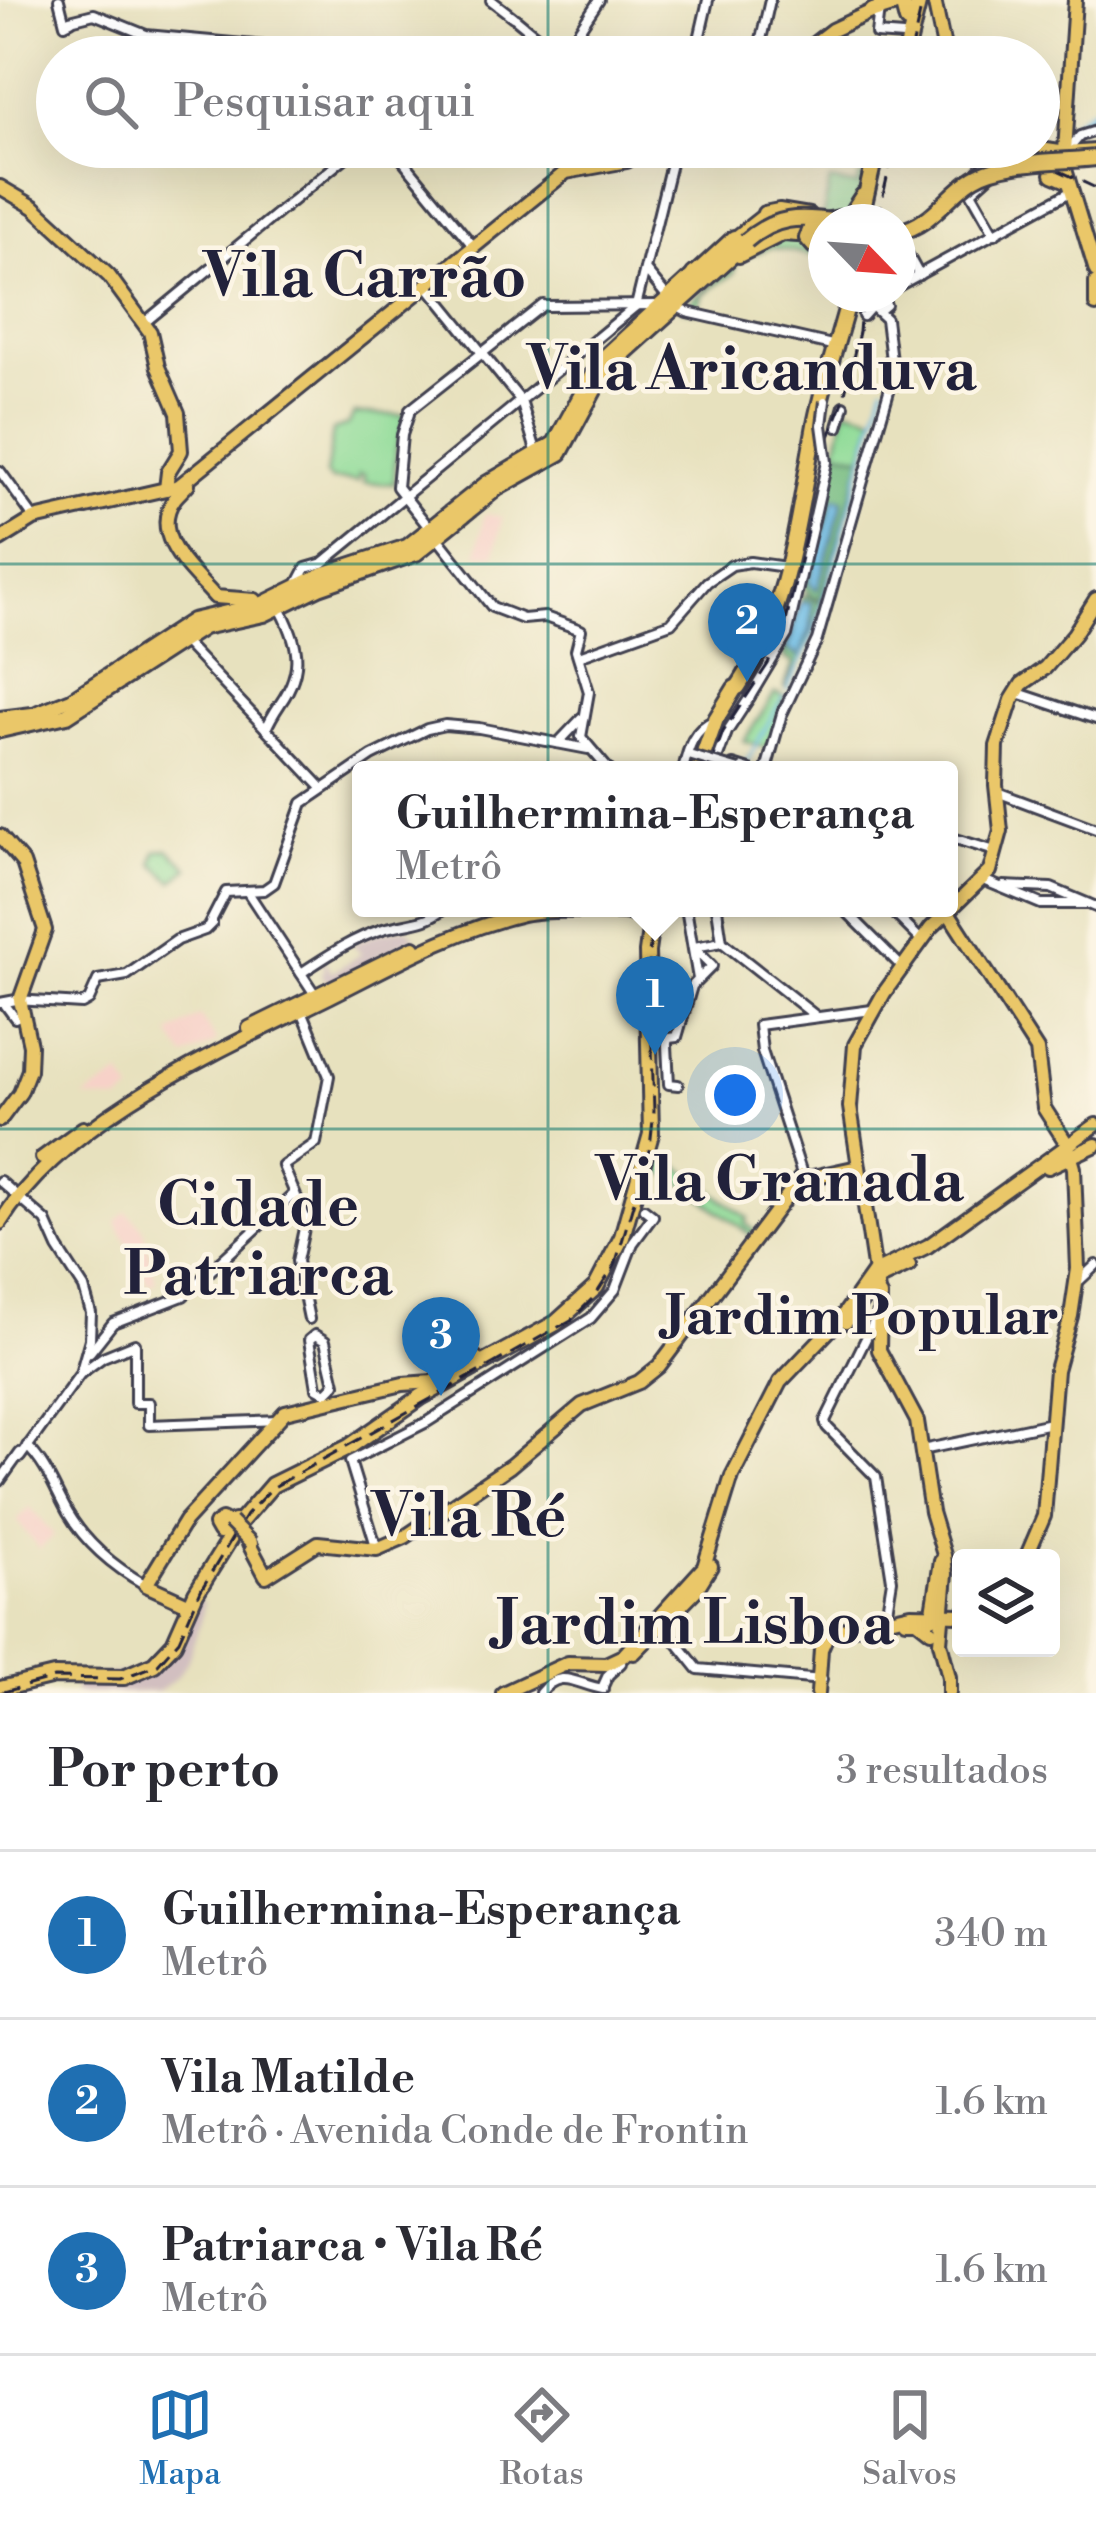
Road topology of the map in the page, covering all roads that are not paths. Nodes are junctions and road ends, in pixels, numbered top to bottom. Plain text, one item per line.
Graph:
1 (58, 0) edge
2 (491, 0) edge
3 (599, 0) edge
4 (708, 0) edge
5 (770, 0) edge
6 (915, 0) edge
7 (934, 0) edge
8 (1075, 0) edge
9 (879, 7) edge
10 (905, 29) junction
11 (166, 36) edge
12 (536, 36) edge
13 (576, 36) edge
14 (699, 36) edge
15 (762, 36) edge
16 (824, 36) edge
17 (904, 36) edge
18 (907, 36) edge
19 (942, 36) edge
20 (1060, 109) edge
21 (1096, 131) edge
22 (1060, 148) edge
23 (1060, 153) edge
24 (1096, 156) edge
25 (1060, 161) edge
26 (1060, 161) edge
27 (331, 168) edge
28 (409, 168) edge
29 (591, 168) edge
30 (670, 168) edge
31 (871, 168) edge
32 (872, 168) edge
33 (874, 168) edge
34 (876, 168) edge
35 (984, 168) edge
36 (995, 168) edge
37 (1006, 168) edge
38 (1012, 168) edge
39 (1059, 168) edge
40 (1063, 182) junction
41 (966, 190) junction
42 (8, 198) edge
43 (867, 204) edge
44 (868, 204) edge
45 (871, 204) edge
46 (795, 212) junction
47 (808, 218) edge
48 (916, 220) edge
49 (916, 223) edge
50 (916, 225) edge
51 (1086, 226) edge
52 (995, 234) junction
53 (804, 235) junction
54 (808, 235) edge
55 (475, 248) junction
56 (735, 252) junction
57 (916, 268) edge
58 (1096, 270) edge
59 (647, 272) junction
60 (694, 274) junction
61 (919, 275) junction
62 (916, 277) edge
63 (1096, 282) edge
64 (657, 284) junction
65 (428, 286) junction
66 (690, 295) junction
67 (1095, 303) edge
68 (654, 305) junction
69 (844, 312) edge
70 (846, 312) edge
71 (864, 312) edge
72 (882, 312) edge
73 (863, 316) dead end
74 (140, 319) junction
75 (639, 331) junction
76 (618, 350) junction
77 (833, 350) junction
78 (482, 354) junction
79 (828, 381) junction
80 (521, 401) junction
81 (844, 406) dead end
82 (838, 427) dead end
83 (541, 454) junction
84 (0, 471) edge
85 (524, 478) junction
86 (488, 484) junction
87 (798, 491) junction
88 (174, 495) junction
89 (405, 496) junction
90 (798, 517) junction
91 (34, 519) junction
92 (435, 533) junction
93 (0, 540) edge
94 (390, 558) junction
95 (362, 562) junction
96 (786, 567) junction
97 (377, 569) junction
98 (321, 570) junction
99 (353, 579) junction
100 (1096, 599) edge
101 (277, 605) junction
102 (213, 620) junction
103 (231, 620) junction
104 (257, 621) junction
105 (192, 624) junction
106 (181, 638) junction
107 (160, 640) junction
108 (782, 651) dead end
109 (579, 656) junction
110 (137, 664) junction
111 (743, 690) junction
112 (1016, 692) junction
113 (103, 696) junction
114 (1096, 718) edge
115 (580, 723) junction
116 (3, 724) edge
117 (268, 731) junction
118 (562, 742) junction
119 (585, 748) junction
120 (694, 759) edge
121 (365, 761) edge
122 (599, 761) edge
123 (769, 761) edge
124 (352, 769) edge
125 (322, 788) junction
126 (997, 792) junction
127 (1096, 830) edge
128 (0, 838) edge
129 (958, 840) edge
130 (997, 852) junction
131 (990, 883) junction
132 (247, 890) junction
133 (1070, 900) junction
134 (958, 906) edge
135 (1092, 906) edge
136 (431, 917) edge
137 (494, 917) edge
138 (515, 917) edge
139 (651, 917) edge
140 (687, 917) edge
141 (718, 917) edge
142 (853, 917) edge
143 (898, 917) edge
144 (944, 917) edge
145 (949, 917) edge
146 (922, 941) junction
147 (722, 942) junction
148 (692, 947) junction
149 (903, 968) junction
150 (301, 973) junction
151 (698, 980) junction
152 (314, 993) junction
153 (300, 1006) junction
154 (14, 1008) edge
155 (872, 1009) junction
156 (807, 1014) junction
157 (678, 1085) dead end
158 (0, 1117) edge
159 (1096, 1125) edge
160 (1070, 1149) edge
161 (858, 1167) junction
162 (802, 1177) junction
163 (0, 1181) edge
164 (15, 1194) junction
165 (294, 1194) junction
166 (0, 1208) edge
167 (644, 1209) dead end
168 (0, 1222) edge
169 (622, 1245) junction
170 (1096, 1265) edge
171 (881, 1276) junction
172 (1074, 1284) junction
173 (93, 1317) junction
174 (113, 1323) junction
175 (314, 1335) junction
176 (87, 1356) junction
177 (105, 1356) junction
178 (476, 1358) dead end
179 (415, 1389) junction
180 (330, 1395) junction
181 (277, 1416) junction
182 (1049, 1423) junction
183 (922, 1450) junction
184 (26, 1453) junction
185 (0, 1481) edge
186 (196, 1510) junction
187 (230, 1520) junction
188 (377, 1549) junction
189 (1028, 1549) edge
190 (146, 1585) junction
191 (186, 1604) junction
192 (660, 1620) junction
193 (885, 1622) junction
194 (940, 1622) edge
195 (98, 1672) junction
196 (115, 1678) junction
197 (821, 1686) edge
198 (0, 1688) edge
199 (529, 1690) edge
200 (503, 1693) edge
201 (948, 1693) edge

1 - 11 street
2 - 12 street
3 - 13 street
4 - 14 street
5 - 15 street
6 - 10 highway
6 - 18 highway
7 - 19 main road
8 - 20 main road
9 - 10 highway
9 - 10 street
9 - 16 main road
10 - 17 highway
21 - 22 street
23 - 24 main road
24 - 25 highway, bridge
24 - 26 highway, bridge
27 - 74 street
28 - 55 street
29 - 55 main road
30 - 59 street
31 - 46 main road
32 - 43 highway
33 - 44 highway
34 - 45 highway
35 - 48 street
36 - 41 street
37 - 49 highway, bridge
38 - 41 highway, bridge
39 - 40 main road
40 - 41 highway, bridge
40 - 51 main road
40 - 52 street
41 - 50 highway, bridge
41 - 52 street
42 - 74 main road
46 - 53 highway
46 - 56 highway
46 - 60 main road
47 - 56 highway, bridge
51 - 58 main road
52 - 61 street
53 - 54 main road
53 - 56 main road
55 - 65 main road
56 - 60 highway
56 - 66 highway
56 - 66 highway
56 - 68 highway
57 - 61 street
59 - 64 street
59 - 68 street
60 - 68 main road
61 - 62 street
63 - 67 main road
64 - 68 street
64 - 68 street
65 - 78 street
65 - 88 main road
66 - 68 highway
68 - 75 highway
68 - 75 main road
68 - 76 main road
68 - 77 street
68 - 78 street
68 - 80 street
69 - 77 highway
70 - 77 highway
71 - 73 street
72 - 123 street
74 - 88 main road
75 - 76 highway
75 - 83 highway
76 - 83 main road
76 - 85 main road
77 - 79 highway
77 - 87 highway
78 - 80 street
78 - 89 street
79 - 90 highway
79 - 111 street, bridge
80 - 83 street
80 - 89 street
81 - 82 street
83 - 86 highway
84 - 91 street
85 - 86 highway
85 - 92 main road
86 - 92 highway
87 - 90 highway
87 - 96 highway
88 - 91 main road
88 - 101 main road
88 - 102 main road
89 - 92 street
89 - 98 street
90 - 96 highway
91 - 93 main road
92 - 94 highway
92 - 95 main road
92 - 97 highway
92 - 99 main road
92 - 109 street
94 - 95 highway
94 - 101 highway
95 - 98 main road
96 - 109 street
96 - 111 highway
97 - 99 highway
97 - 101 highway
98 - 101 main road
99 - 101 main road
100 - 112 main road
101 - 102 main road
101 - 103 highway
101 - 104 main road
101 - 105 highway
101 - 117 street
102 - 104 main road
102 - 106 main road
102 - 107 main road
103 - 104 highway
103 - 106 highway
105 - 106 highway
105 - 110 highway
106 - 110 highway
106 - 113 main road
106 - 117 street
107 - 110 highway
107 - 116 main road
108 - 111 street
109 - 115 street
110 - 113 highway
110 - 116 highway
110 - 116 highway
111 - 120 highway
111 - 120 street
112 - 114 street
112 - 126 main road
113 - 116 main road
115 - 118 street
115 - 119 street
117 - 125 street
118 - 119 street
118 - 121 street
119 - 122 street
124 - 125 street
125 - 132 street
126 - 127 street
126 - 130 main road
128 - 154 main road
129 - 130 street
130 - 131 main road
131 - 133 street
131 - 133 street
131 - 134 main road
132 - 150 street
132 - 154 street
133 - 135 street
136 - 150 street
137 - 152 main road
138 - 153 main road
139 - 169 highway
140 - 148 street
141 - 147 street
142 - 149 street
143 - 146 street
144 - 146 main road
145 - 160 main road
146 - 149 main road
147 - 148 street
147 - 156 street
148 - 151 street
148 - 151 street
149 - 155 main road
150 - 152 street
151 - 157 street
152 - 153 main road
153 - 164 main road
153 - 164 main road
153 - 165 street
154 - 158 main road
155 - 156 street
155 - 161 main road
156 - 162 street
159 - 160 main road
160 - 171 main road
160 - 172 main road
161 - 162 main road
161 - 171 main road
162 - 188 main road
163 - 164 street
164 - 166 main road
164 - 168 main road
164 - 173 street
165 - 174 street
165 - 175 street
167 - 169 street
169 - 179 highway
169 - 188 street
170 - 172 street
171 - 183 main road
171 - 192 main road
171 - 193 street
172 - 182 main road
173 - 174 street
173 - 176 street
174 - 176 street
175 - 180 street
175 - 180 street
176 - 177 street
176 - 177 street
176 - 184 street
177 - 181 street
178 - 179 main road
179 - 180 main road
179 - 187 highway
179 - 191 highway
180 - 181 main road
181 - 186 main road
182 - 183 street
182 - 189 main road
183 - 194 main road
184 - 185 street
184 - 190 street
186 - 187 main road
186 - 190 main road
186 - 190 main road
187 - 188 main road, bridge
187 - 191 highway
190 - 191 main road
191 - 195 highway
191 - 196 highway
192 - 197 street
192 - 199 main road
192 - 199 main road
193 - 194 main road
193 - 197 main road
194 - 201 main road
195 - 196 main road
195 - 198 highway
196 - 198 highway
199 - 200 main road

